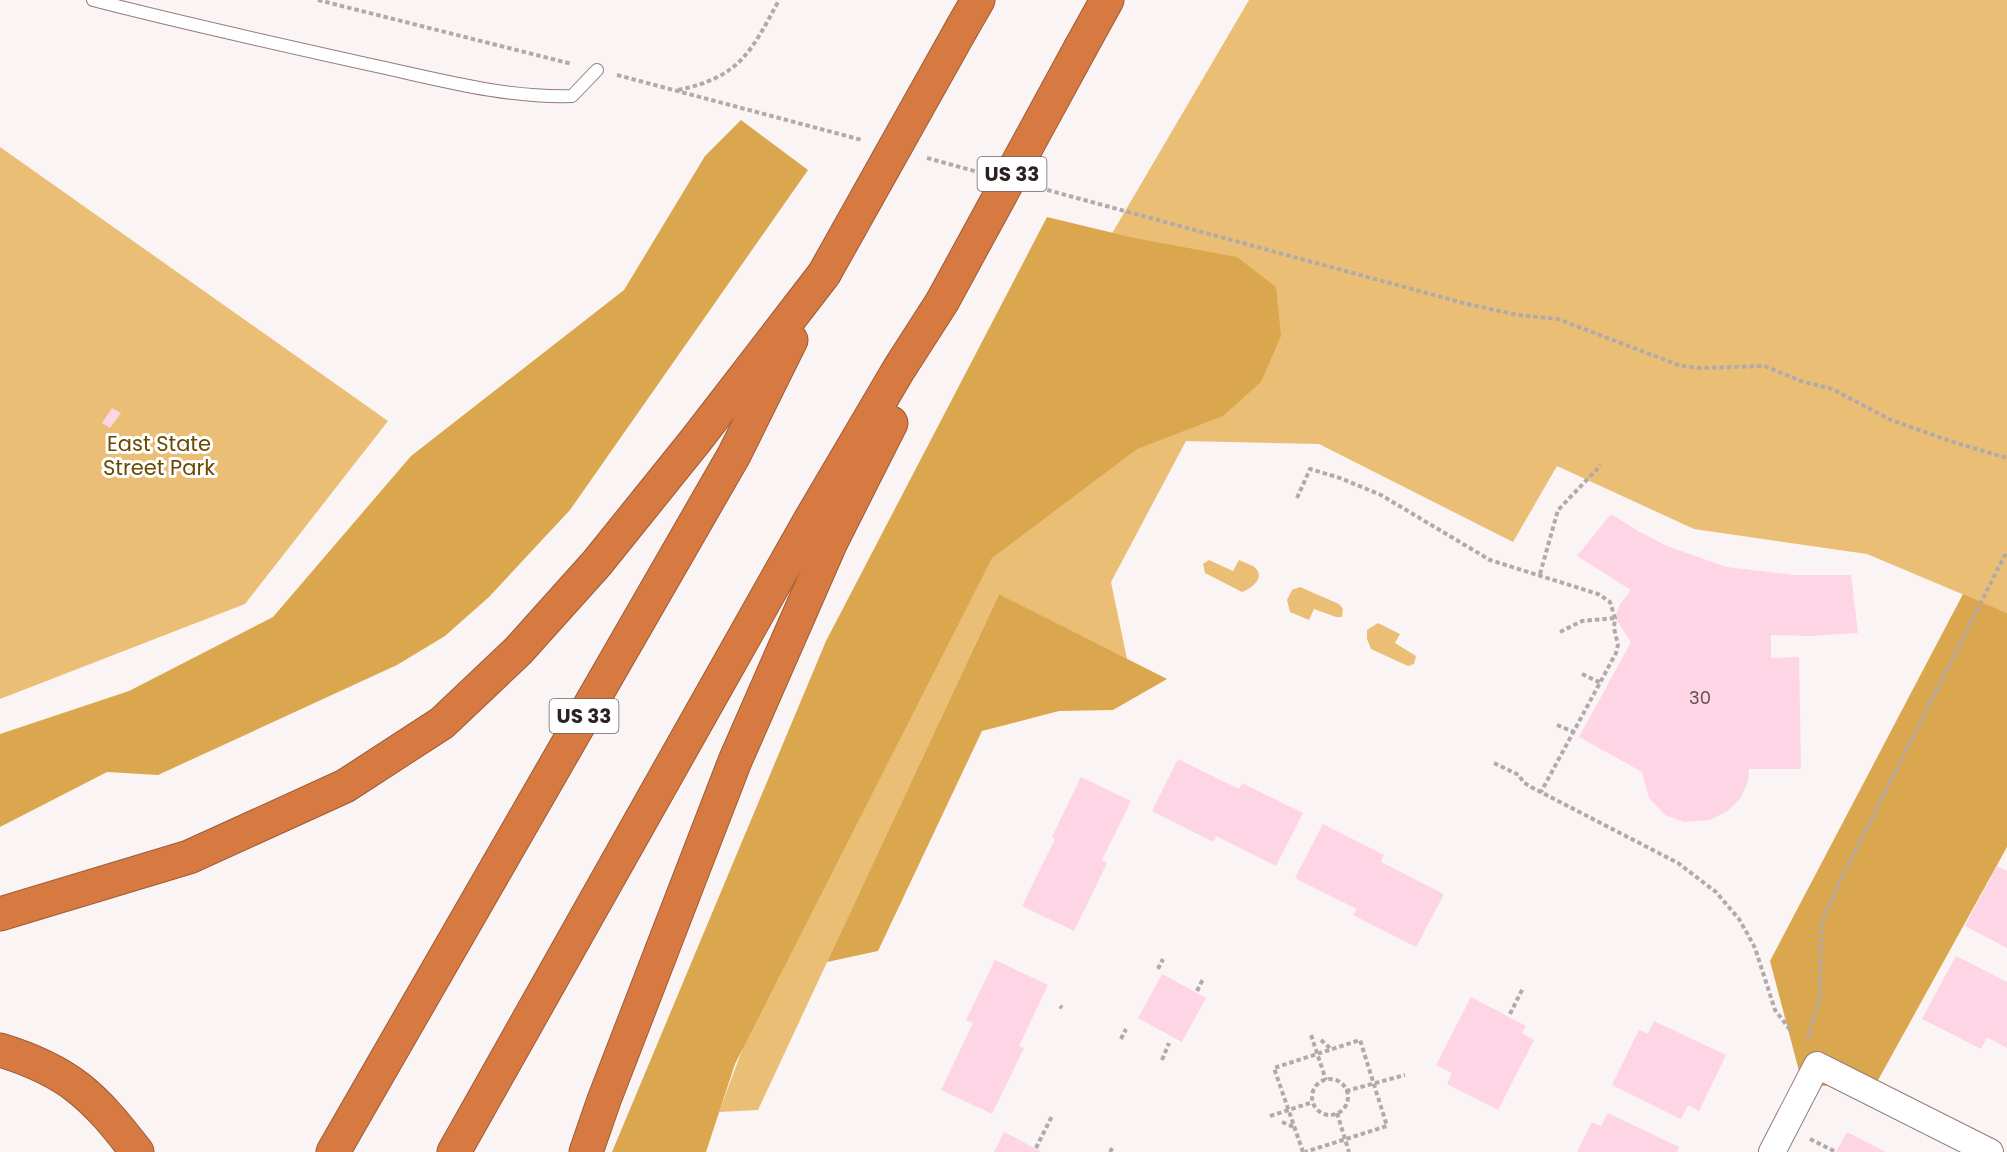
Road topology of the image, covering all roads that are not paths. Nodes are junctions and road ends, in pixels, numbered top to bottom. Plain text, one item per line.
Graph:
1 (93, 0) edge
2 (1107, 0) edge
3 (971, 13) edge
4 (597, 70) road end
5 (824, 274) junction
6 (940, 306) junction
7 (0, 914) edge
8 (0, 1050) edge
9 (137, 1152) edge
10 (333, 1152) edge
11 (454, 1152) edge
12 (586, 1152) edge
13 (1772, 1152) edge
14 (1990, 1152) edge

1 - 4 lane
2 - 6 highway, US 33, bridge
3 - 5 highway, US 33, bridge
5 - 7 highway
5 - 10 highway, US 33
6 - 11 highway, US 33
6 - 12 highway
8 - 9 highway
13 - 14 street

